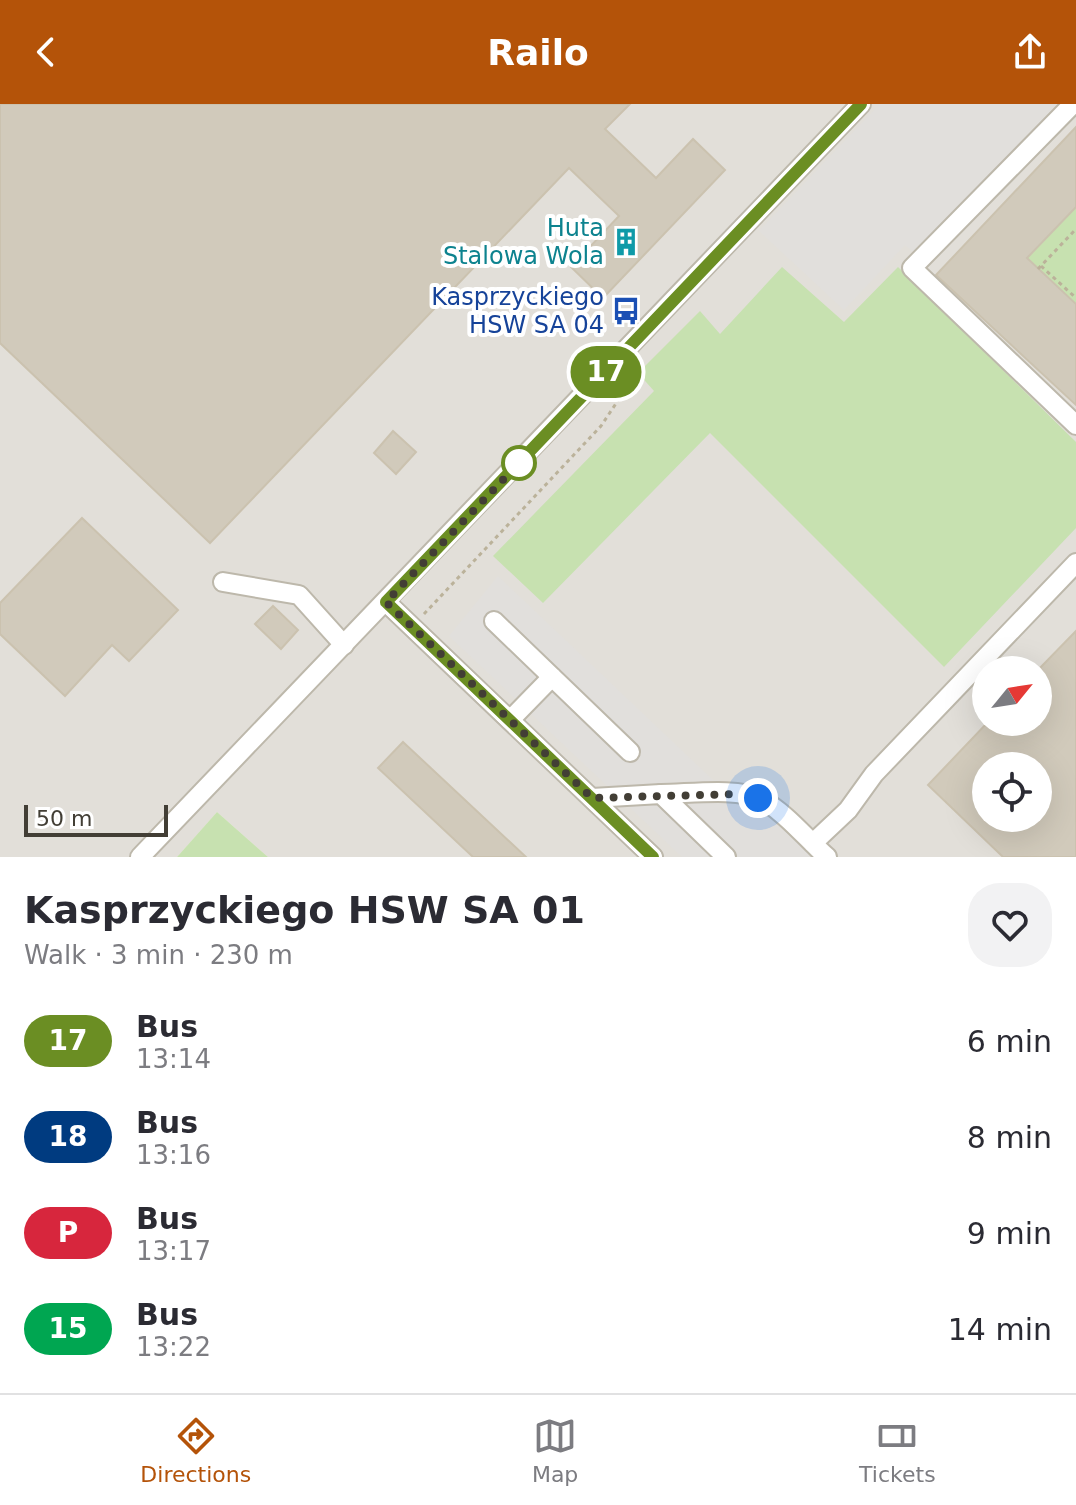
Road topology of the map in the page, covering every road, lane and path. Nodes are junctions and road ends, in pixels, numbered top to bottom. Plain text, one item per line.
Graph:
1 (861, 104) edge
2 (1073, 104) edge
3 (1076, 229) edge
4 (1076, 298) edge
5 (632, 368) dead end
6 (1076, 425) edge
7 (1076, 563) edge
8 (223, 582) dead end
9 (386, 602) junction
10 (423, 614) dead end
11 (494, 621) dead end
12 (344, 645) junction
13 (552, 677) junction
14 (510, 720) junction
15 (630, 752) dead end
16 (661, 794) junction
17 (592, 798) junction
18 (813, 843) junction
19 (140, 857) edge
20 (653, 857) edge
21 (726, 857) edge
22 (827, 857) edge

1 - 9 street
2 - 6 street
3 - 4 path
5 - 10 path
7 - 18 street
8 - 12 street
9 - 12 street
9 - 14 street
11 - 13 street
12 - 19 street
13 - 14 street
13 - 15 street
14 - 17 street
16 - 17 street
16 - 18 street
16 - 21 street
17 - 20 street
18 - 22 street

